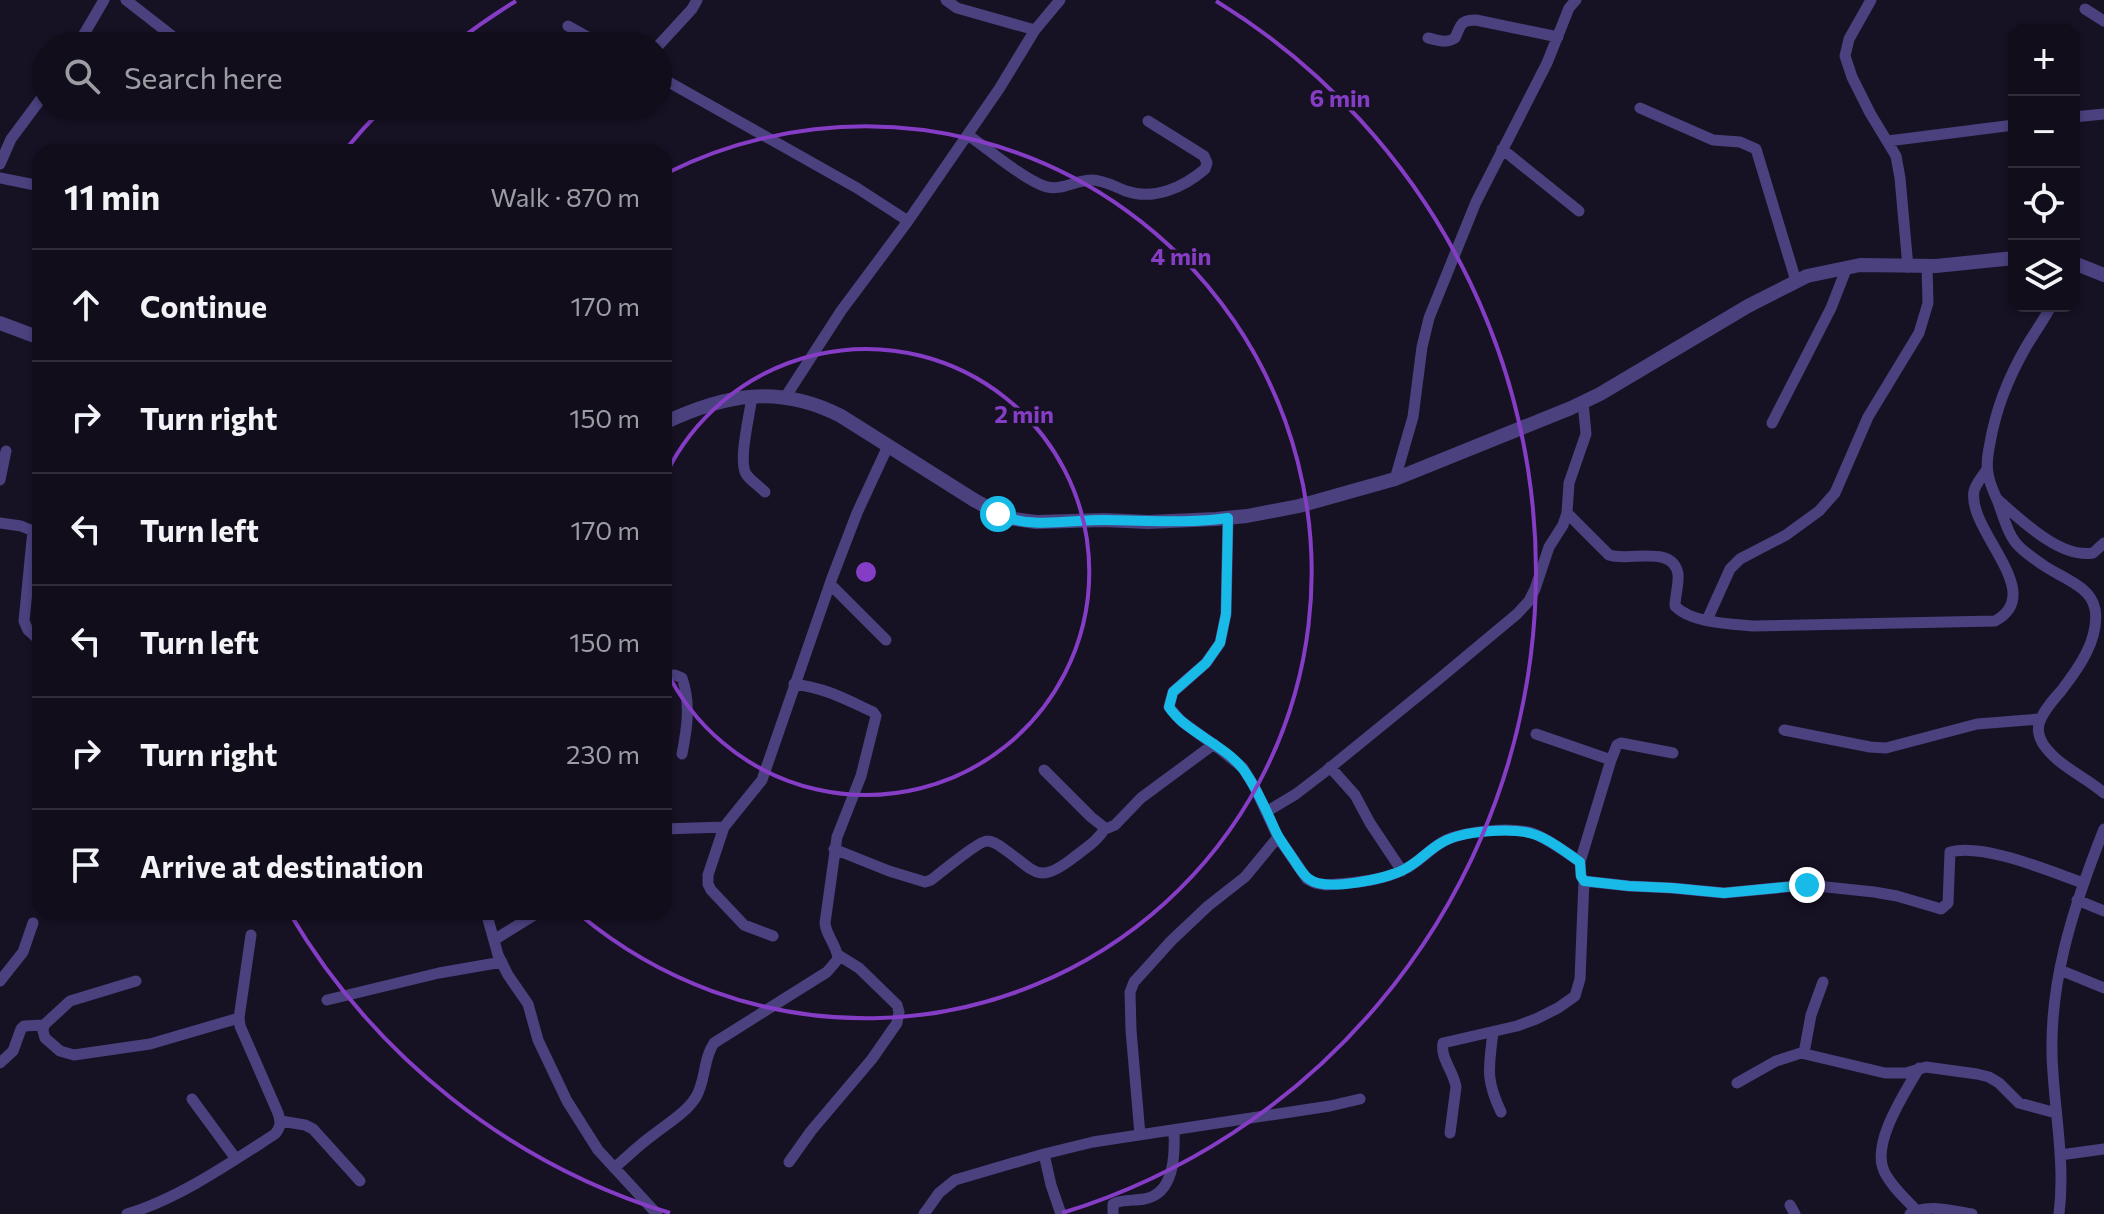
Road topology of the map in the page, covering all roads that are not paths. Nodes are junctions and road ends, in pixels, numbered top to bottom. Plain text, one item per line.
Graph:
1 (104, 0) edge
2 (126, 0) edge
3 (697, 0) edge
4 (1060, 0) edge
5 (1576, 0) edge
6 (1871, 0) edge
7 (944, 1) edge
8 (2085, 9) dead end
9 (2104, 21) edge
10 (568, 26) dead end
11 (1035, 30) junction
12 (85, 32) edge
13 (167, 32) edge
14 (579, 32) edge
15 (671, 32) edge
16 (1558, 37) junction
17 (1428, 38) dead end
18 (672, 84) edge
19 (1640, 108) dead end
20 (32, 111) edge
21 (2104, 114) edge
22 (2080, 116) edge
23 (1148, 121) dead end
24 (2008, 126) edge
25 (968, 135) junction
26 (1888, 141) junction
27 (1502, 149) junction
28 (0, 164) edge
29 (0, 178) edge
30 (32, 184) edge
31 (1579, 211) dead end
32 (908, 221) junction
33 (2008, 259) edge
34 (2080, 265) edge
35 (1927, 266) junction
36 (1847, 267) junction
37 (1908, 267) junction
38 (2104, 275) edge
39 (1796, 281) junction
40 (2047, 312) edge
41 (0, 323) edge
42 (32, 335) edge
43 (752, 396) junction
44 (786, 396) junction
45 (1583, 402) junction
46 (672, 420) edge
47 (1772, 423) dead end
48 (888, 446) junction
49 (6, 451) dead end
50 (1987, 469) junction
51 (1395, 479) junction
52 (0, 480) edge
53 (765, 492) dead end
54 (1997, 499) junction
55 (1567, 513) junction
56 (1228, 518) junction
57 (0, 523) edge
58 (32, 531) edge
59 (2104, 543) edge
60 (32, 566) edge
61 (830, 584) junction
62 (1707, 620) junction
63 (32, 634) edge
64 (886, 640) dead end
65 (672, 675) edge
66 (794, 684) junction
67 (2040, 719) junction
68 (1784, 730) dead end
69 (1536, 734) dead end
70 (1214, 744) junction
71 (1673, 753) dead end
72 (682, 754) dead end
73 (1611, 760) junction
74 (1330, 767) junction
75 (1044, 770) dead end
76 (2104, 792) edge
77 (1266, 812) junction
78 (724, 827) junction
79 (1105, 828) junction
80 (672, 829) edge
81 (2104, 829) edge
82 (1278, 837) junction
83 (834, 849) junction
84 (1580, 862) junction
85 (1402, 871) junction
86 (1584, 881) junction
87 (2083, 883) junction
88 (2077, 900) junction
89 (2104, 911) edge
90 (488, 920) edge
91 (526, 920) edge
92 (33, 923) dead end
93 (251, 935) dead end
94 (773, 936) dead end
95 (494, 940) junction
96 (838, 955) junction
97 (502, 962) junction
98 (2060, 970) junction
99 (0, 981) edge
100 (136, 981) dead end
101 (1823, 982) dead end
102 (2104, 988) edge
103 (327, 1000) dead end
104 (239, 1018) junction
105 (44, 1025) junction
106 (1493, 1032) junction
107 (1804, 1053) junction
108 (0, 1063) edge
109 (1919, 1068) junction
110 (1737, 1083) dead end
111 (192, 1099) dead end
112 (1360, 1099) dead end
113 (1501, 1112) dead end
114 (2056, 1113) junction
115 (281, 1121) junction
116 (1174, 1130) junction
117 (1450, 1133) dead end
118 (1140, 1135) junction
119 (2104, 1149) edge
120 (1044, 1154) junction
121 (2060, 1155) junction
122 (236, 1159) junction
123 (789, 1162) dead end
124 (614, 1168) junction
125 (360, 1181) dead end
126 (147, 1211) edge
127 (1913, 1212) edge
128 (127, 1214) edge
129 (657, 1214) edge
130 (924, 1214) edge
131 (1061, 1214) edge
132 (1113, 1214) edge
133 (1972, 1214) edge
134 (2059, 1214) edge

1 - 12 street
2 - 13 street
3 - 15 street
4 - 11 street
5 - 16 street
6 - 26 street
7 - 11 street
8 - 9 street
10 - 14 street
11 - 25 street
16 - 17 street
16 - 27 street
18 - 32 street
19 - 39 street
20 - 28 street
21 - 22 street
23 - 25 street
24 - 26 street
25 - 32 street
26 - 37 street
27 - 31 street
27 - 51 street
29 - 30 street
32 - 44 street
33 - 35 street
34 - 38 street
35 - 37 street
35 - 62 street
36 - 37 street
36 - 39 street
36 - 47 street
39 - 45 street
40 - 50 street
41 - 42 street
43 - 44 street
43 - 46 street
43 - 53 street
44 - 48 street
45 - 51 street
45 - 55 street
48 - 56 street
48 - 61 street
49 - 52 street
50 - 54 street
50 - 62 street
51 - 56 street
54 - 59 street
54 - 67 street
55 - 62 street
55 - 74 street
56 - 70 street
57 - 58 street
60 - 63 street
61 - 64 street
61 - 66 street
65 - 72 street
66 - 78 street
66 - 83 street
67 - 68 street
67 - 76 street
69 - 73 street
70 - 77 street
70 - 79 street
71 - 73 street
73 - 84 street
74 - 77 street
74 - 85 street
75 - 79 street
77 - 82 street
78 - 80 street
78 - 94 street
79 - 83 street
81 - 87 street
82 - 85 street
82 - 118 street
83 - 96 street
84 - 85 street
84 - 86 street
86 - 87 street
86 - 106 street
87 - 88 street
88 - 89 street
88 - 98 street
90 - 95 street
91 - 95 street
92 - 99 street
93 - 104 street
95 - 97 street
96 - 123 street
96 - 124 street
97 - 103 street
97 - 124 street
98 - 102 street
98 - 114 street
100 - 105 street
101 - 107 street
104 - 105 street
104 - 115 street
105 - 108 street
106 - 113 street
106 - 117 street
107 - 109 street
107 - 110 street
109 - 114 street
109 - 127 street
111 - 122 street
112 - 116 street
114 - 121 street
115 - 122 street
115 - 125 street
116 - 118 street
116 - 132 street
118 - 120 street
119 - 121 street
120 - 130 street
120 - 131 street
121 - 134 street
122 - 126 street
124 - 129 street
126 - 128 street
127 - 133 street

